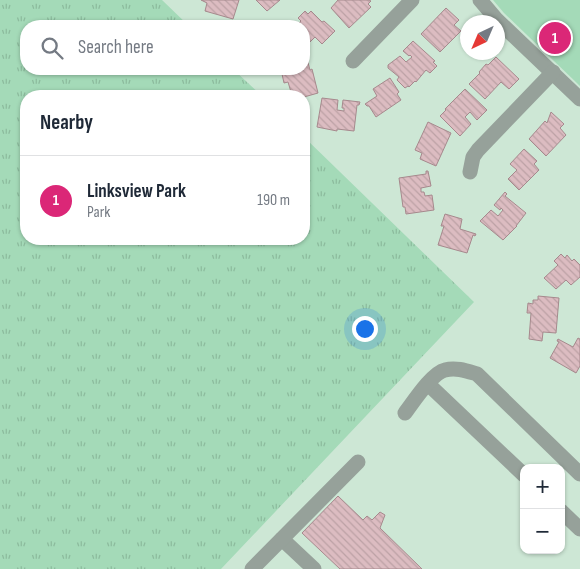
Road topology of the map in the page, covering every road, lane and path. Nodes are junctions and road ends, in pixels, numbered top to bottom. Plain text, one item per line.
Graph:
1 (412, 0) edge
2 (480, 0) edge
3 (353, 61) dead end
4 (553, 72) junction
5 (580, 99) edge
6 (470, 172) dead end
7 (428, 384) junction
8 (405, 413) dead end
9 (358, 462) dead end
10 (520, 471) edge
11 (580, 474) edge
12 (565, 515) edge
13 (580, 529) edge
14 (282, 539) junction
15 (252, 569) edge
16 (314, 569) edge

1 - 3 street
2 - 4 street
4 - 5 street
4 - 6 street
7 - 8 street
7 - 10 street
7 - 11 street
9 - 14 street
12 - 13 street
14 - 15 street
14 - 16 street

